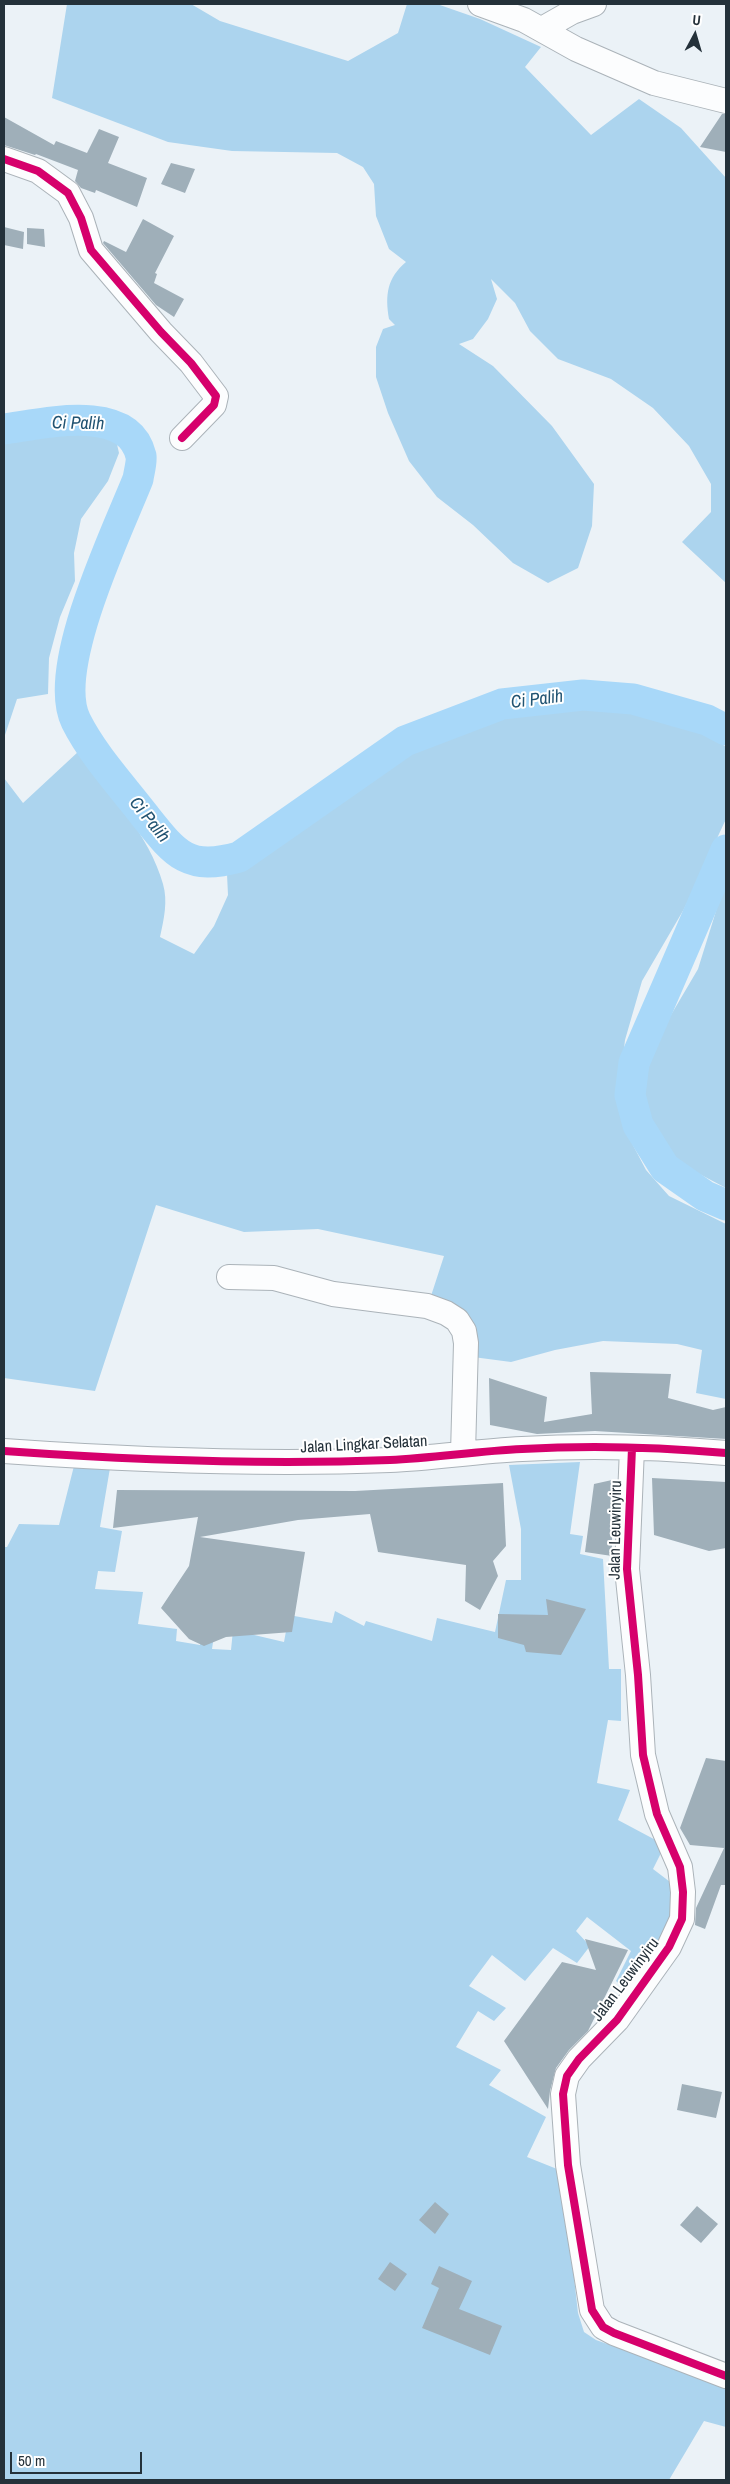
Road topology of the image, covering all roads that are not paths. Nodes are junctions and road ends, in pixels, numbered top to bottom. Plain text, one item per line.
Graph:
1 (480, 4) edge
2 (594, 4) edge
3 (542, 29) junction
4 (726, 101) edge
5 (4, 159) edge
6 (182, 438) dead end
7 (229, 1277) dead end
8 (632, 1448) junction
9 (4, 1451) edge
10 (463, 1453) junction
11 (726, 1453) edge
12 (726, 2376) edge

1 - 3 street
2 - 3 street
3 - 4 street
5 - 6 street
7 - 10 street
8 - 10 street, Jalan Lingkar Selatan
8 - 11 street, Jalan Lingkar Selatan
8 - 12 street, Jalan Leuwinyiru
9 - 10 street, Jalan Lingkar Selatan

